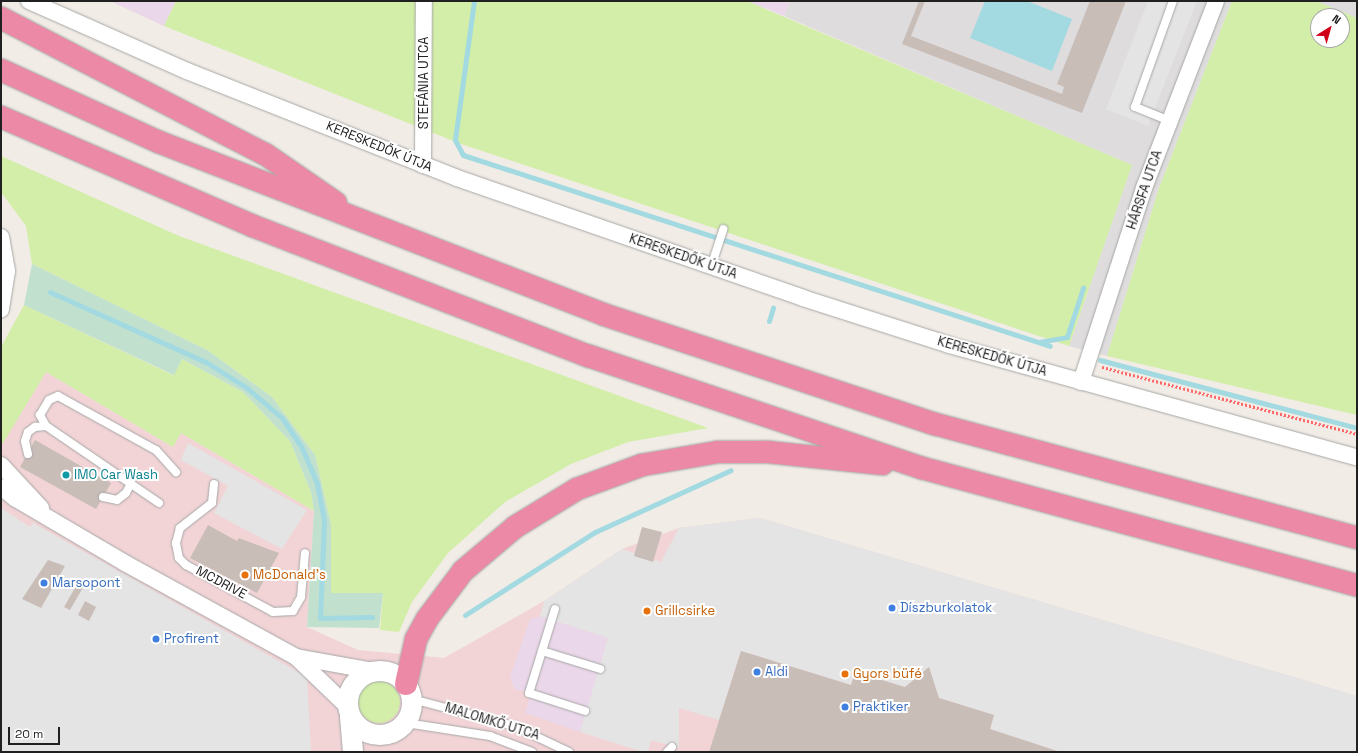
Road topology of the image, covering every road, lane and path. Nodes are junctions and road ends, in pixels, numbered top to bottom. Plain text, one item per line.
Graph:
1 (29, 1) edge
2 (424, 1) edge
3 (1173, 1) edge
4 (1216, 1) edge
5 (9, 22) edge
6 (1, 70) edge
7 (1, 117) edge
8 (1170, 121) junction
9 (423, 165) junction
10 (370, 226) junction
11 (723, 229) dead end
12 (1, 236) edge
13 (711, 267) junction
14 (2, 308) edge
15 (1089, 361) junction
16 (1081, 382) junction
17 (46, 426) junction
18 (1357, 434) edge
19 (28, 454) dead end
20 (1357, 457) edge
21 (1, 465) edge
22 (922, 468) junction
23 (176, 472) dead end
24 (131, 483) junction
25 (214, 484) dead end
26 (1, 487) edge
27 (103, 497) dead end
28 (159, 503) dead end
29 (51, 520) junction
30 (1357, 538) edge
31 (305, 553) dead end
32 (1357, 585) edge
33 (555, 609) dead end
34 (542, 651) junction
35 (296, 657) junction
36 (600, 669) dead end
37 (373, 671) junction
38 (409, 691) junction
39 (349, 711) junction
40 (585, 711) dead end
41 (398, 728) junction
42 (353, 752) edge
43 (380, 752) edge
44 (532, 752) edge
45 (569, 752) edge
46 (667, 752) edge
47 (671, 752) edge

1 - 9 street, KERESKEDŐK ÚTJA
2 - 9 street, STEFÁNIA UTCA
3 - 8 lane
4 - 8 street, HÁRSFA UTCA
5 - 10 highway
6 - 10 highway
7 - 22 highway
8 - 15 street, HÁRSFA UTCA
9 - 13 street, KERESKEDŐK ÚTJA
10 - 30 highway
11 - 13 lane
12 - 14 street
13 - 16 street, KERESKEDŐK ÚTJA
15 - 16 street, HÁRSFA UTCA
15 - 18 path
16 - 20 street, KERESKEDŐK ÚTJA
17 - 19 lane
17 - 23 lane
17 - 24 lane
21 - 29 street
22 - 32 highway
22 - 38 highway
24 - 27 lane
24 - 28 lane
25 - 31 lane, MCDRIVE
26 - 29 street
29 - 35 street
33 - 34 lane
34 - 36 lane
34 - 40 lane
35 - 37 street
35 - 39 street
37 - 38 street
37 - 39 street
38 - 41 street
38 - 45 lane, MALOMKŐ UTCA
39 - 41 street
39 - 42 street
41 - 43 street
41 - 44 lane, MALOMKŐ UTCA
46 - 47 lane

